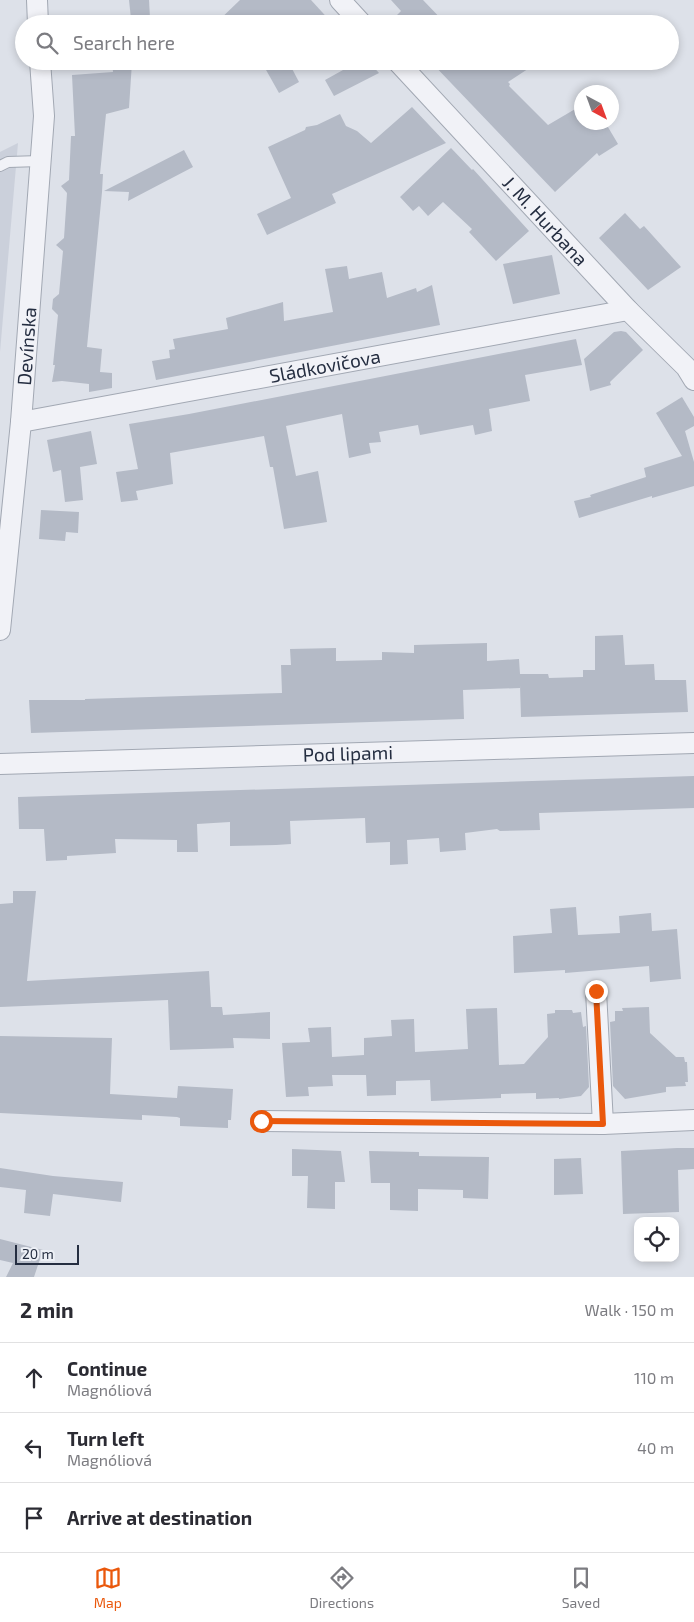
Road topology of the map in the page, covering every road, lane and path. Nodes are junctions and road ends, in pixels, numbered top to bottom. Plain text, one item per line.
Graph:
1 (37, 0) edge
2 (340, 0) edge
3 (38, 15) edge
4 (354, 15) edge
5 (41, 70) edge
6 (405, 70) edge
7 (40, 161) junction
8 (0, 166) edge
9 (628, 310) junction
10 (694, 380) edge
11 (21, 422) junction
12 (0, 630) edge
13 (694, 743) edge
14 (0, 764) edge
15 (596, 991) dead end
16 (694, 1120) edge
17 (261, 1121) dead end
18 (603, 1124) junction

1 - 3 street
2 - 4 street
5 - 7 street, Devínska
6 - 9 street, J. M. Hurbana
7 - 8 lane
7 - 11 street, Devínska
9 - 10 street, J. M. Hurbana
9 - 11 street, Sládkovičova
11 - 12 street, Devínska
13 - 14 street, Pod lipami
15 - 18 street
16 - 18 street
17 - 18 street

